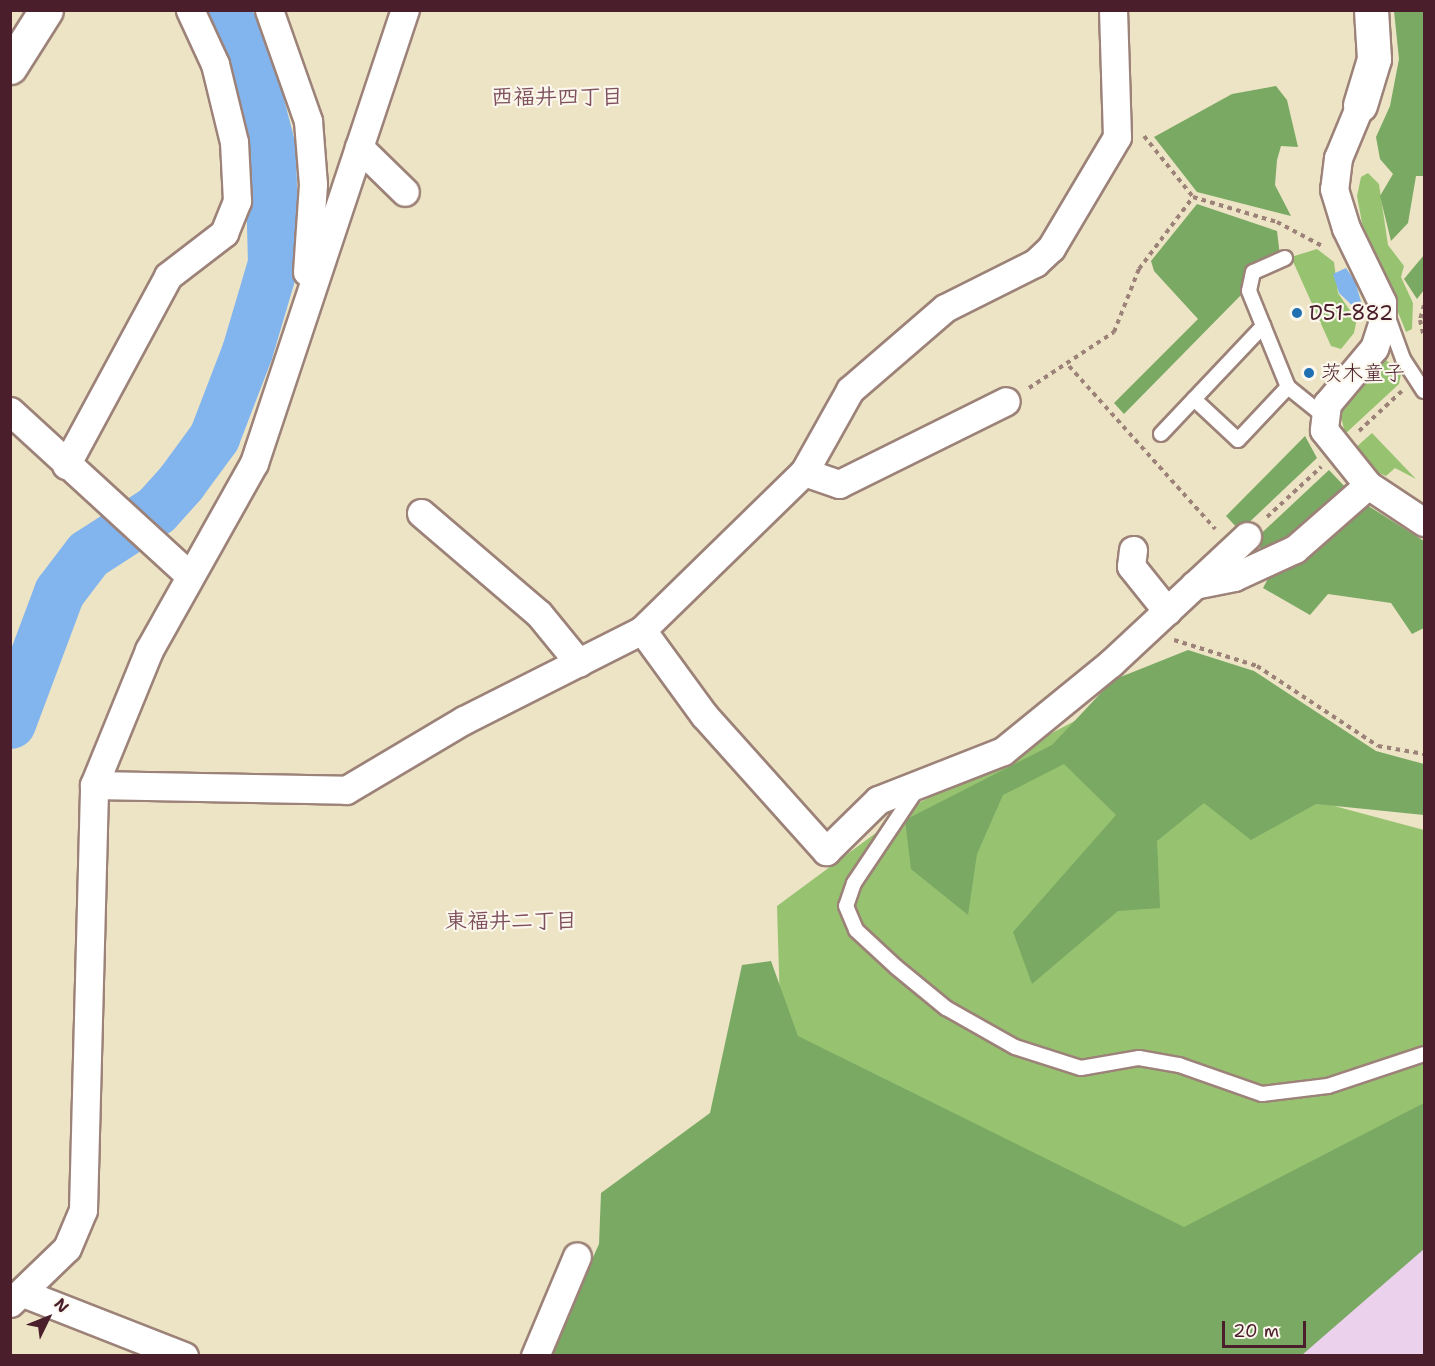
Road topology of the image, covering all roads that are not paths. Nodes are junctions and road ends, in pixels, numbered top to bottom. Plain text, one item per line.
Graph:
1 (46, 10) edge
2 (190, 10) edge
3 (269, 10) edge
4 (405, 10) edge
5 (1113, 10) edge
6 (1371, 10) edge
7 (10, 67) edge
8 (1360, 105) joint
9 (359, 147) junction
10 (312, 166) junction
11 (350, 177) junction
12 (405, 192) dead end
13 (1285, 258) dead end
14 (1382, 302) junction
15 (1263, 326) junction
16 (290, 353) junction
17 (1288, 387) junction
18 (1425, 391) edge
19 (1194, 399) junction
20 (1006, 401) road end
21 (10, 411) edge
22 (1324, 416) junction
23 (1161, 434) dead end
24 (66, 465) junction
25 (804, 472) junction
26 (1368, 485) junction
27 (421, 513) dead end
28 (1425, 522) edge
29 (1240, 542) road end
30 (1133, 550) dead end
31 (188, 574) junction
32 (1194, 585) junction
33 (1158, 619) junction
34 (642, 630) junction
35 (579, 663) junction
36 (920, 784) junction
37 (94, 785) junction
38 (1425, 1054) edge
39 (577, 1256) dead end
40 (17, 1298) edge
41 (184, 1356) edge
42 (535, 1356) edge

1 - 7 street
2 - 24 street
3 - 10 street
4 - 9 street
5 - 25 street
6 - 8 street
8 - 14 street
9 - 11 street
9 - 12 street
10 - 11 street
10 - 16 street
11 - 16 street
13 - 15 lane
14 - 18 lane
14 - 22 street
15 - 17 lane
15 - 19 lane
16 - 31 street
17 - 19 lane
17 - 22 lane
19 - 23 lane
20 - 25 street
21 - 24 street
22 - 26 street
24 - 31 street
25 - 34 street
26 - 28 street
26 - 32 street
27 - 35 street
29 - 32 street
30 - 33 street
31 - 37 street
32 - 33 street
33 - 36 street
34 - 35 street
34 - 36 street
35 - 37 street
36 - 38 lane
37 - 40 street
39 - 42 street
40 - 41 street

